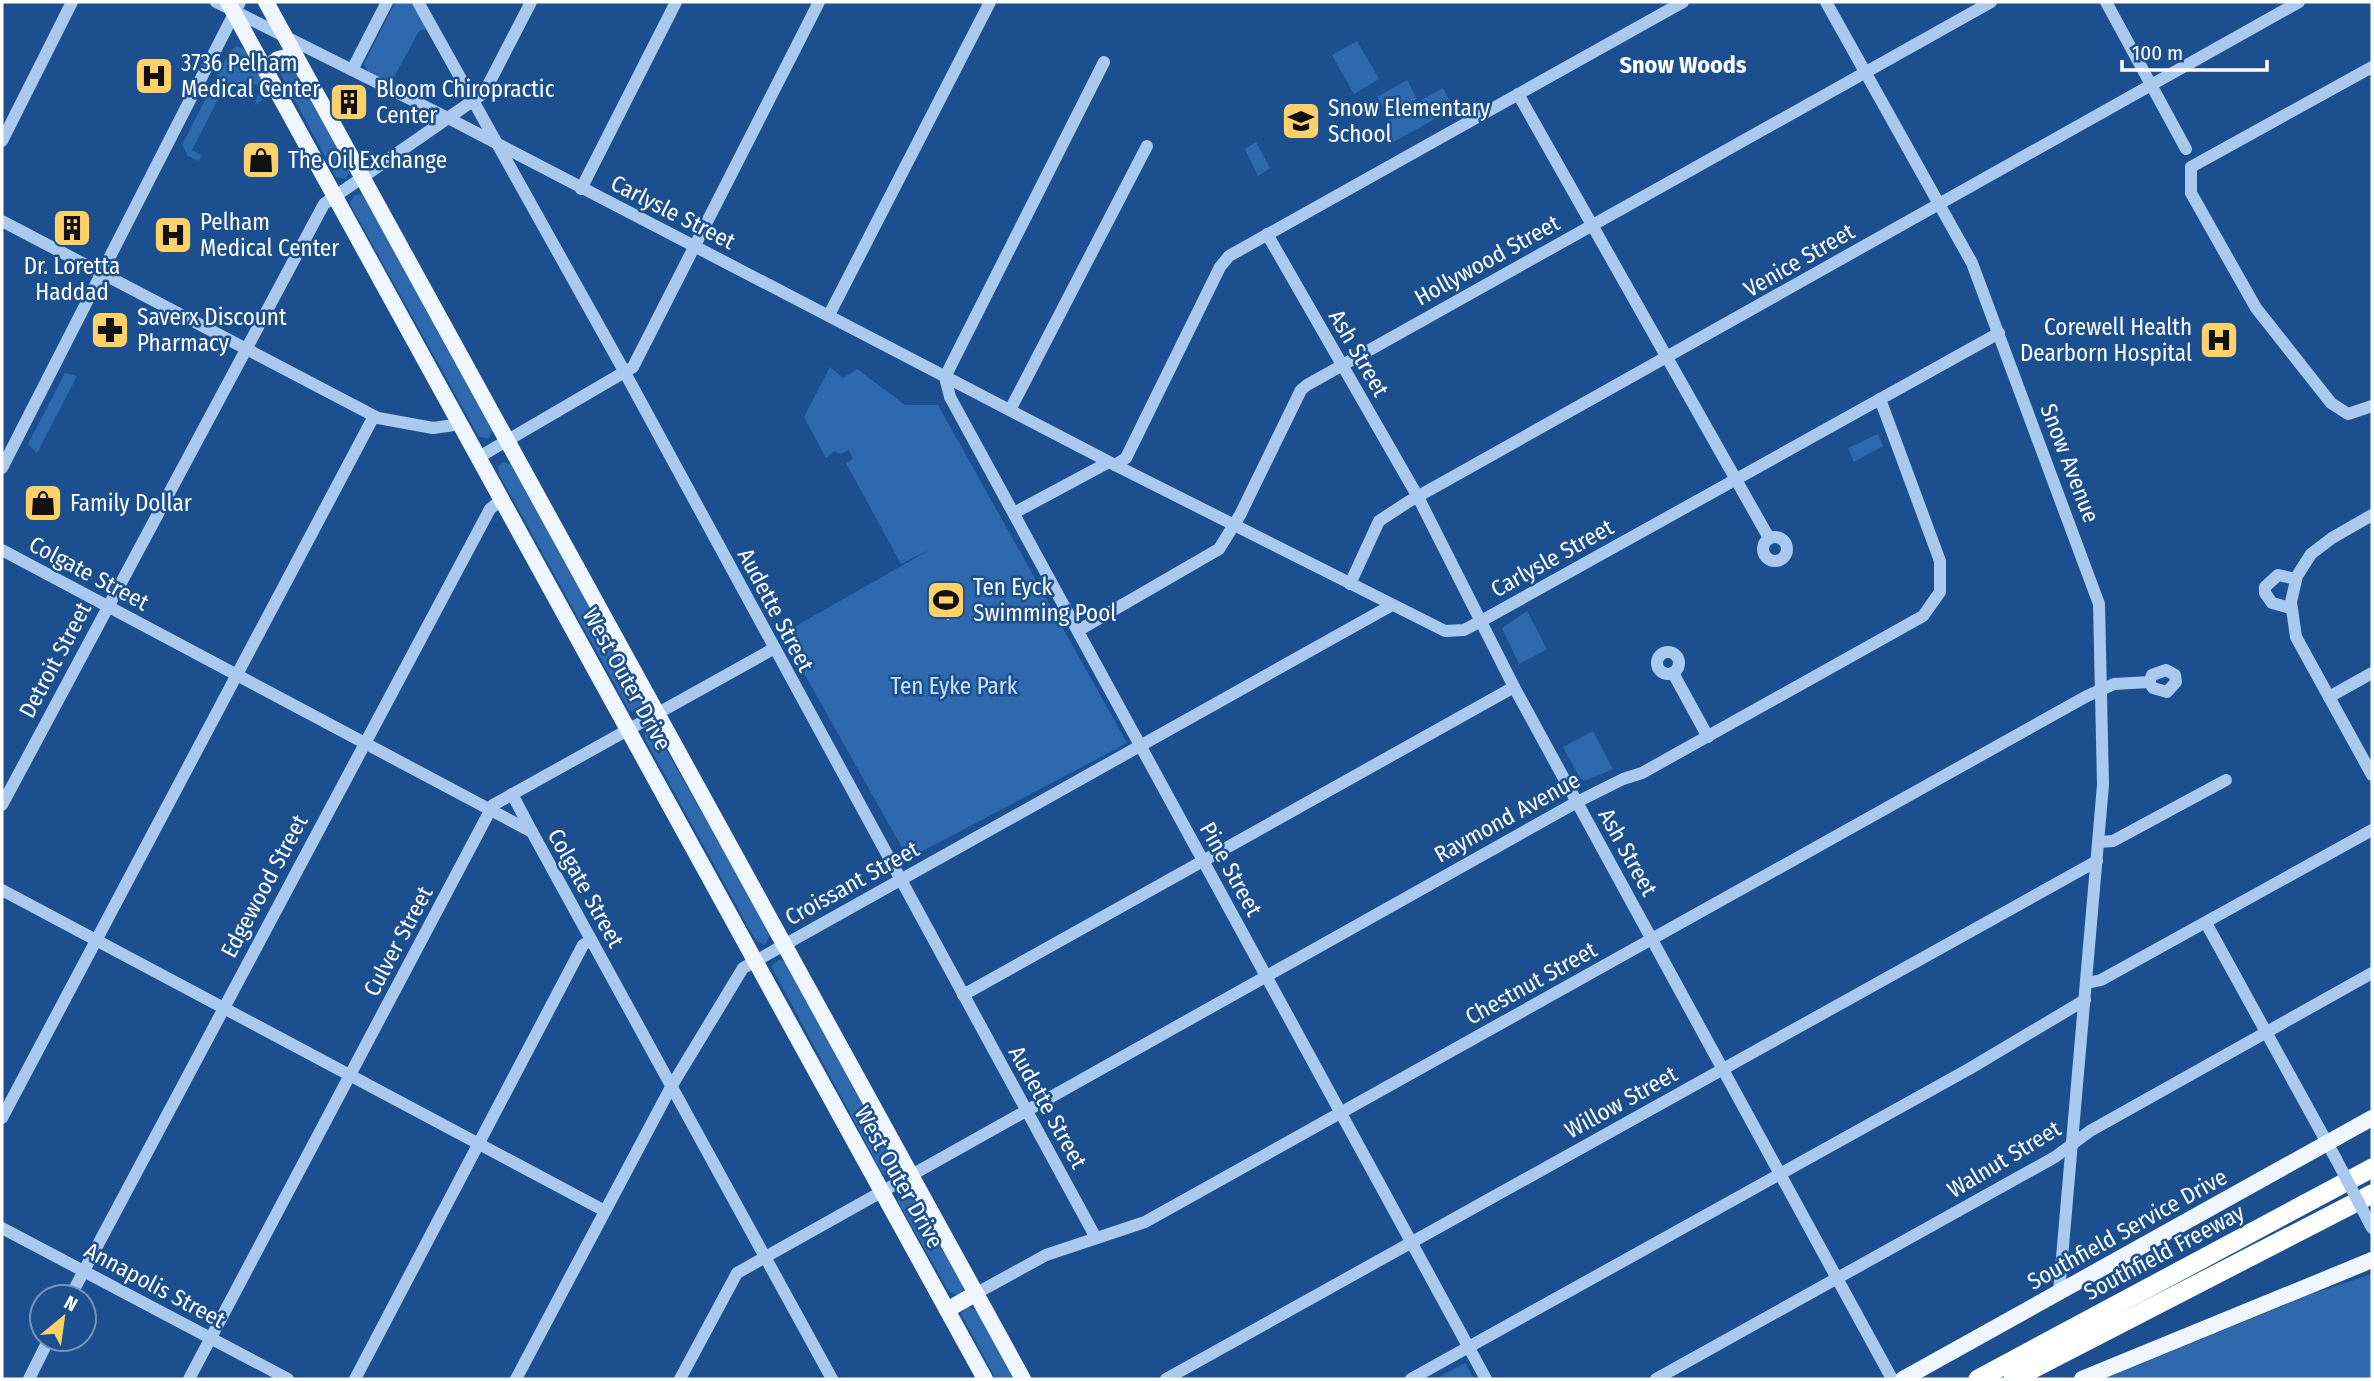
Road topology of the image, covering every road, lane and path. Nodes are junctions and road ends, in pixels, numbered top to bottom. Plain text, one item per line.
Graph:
1 (72, 2) edge
2 (216, 2) edge
3 (266, 2) edge
4 (387, 2) edge
5 (418, 2) edge
6 (531, 2) edge
7 (676, 2) edge
8 (819, 2) edge
9 (990, 2) edge
10 (1683, 2) edge
11 (1826, 2) edge
12 (1991, 2) edge
13 (2106, 2) edge
14 (2299, 2) edge
15 (234, 5) edge
16 (288, 38) junction
17 (295, 55) junction
18 (1104, 62) dead end
19 (2372, 67) edge
20 (266, 69) junction
21 (352, 69) junction
22 (1867, 72) junction
23 (2152, 85) junction
24 (1518, 94) junction
25 (473, 102) junction
26 (448, 118) junction
27 (2, 141) edge
28 (499, 146) junction
29 (1147, 146) dead end
30 (2186, 149) dead end
31 (362, 177) junction
32 (581, 189) junction
33 (334, 195) junction
34 (1940, 205) junction
35 (2, 221) edge
36 (1592, 226) junction
37 (1267, 234) junction
38 (695, 247) junction
39 (102, 273) junction
40 (829, 315) junction
41 (1999, 333) junction
42 (244, 349) junction
43 (1668, 358) junction
44 (1342, 366) junction
45 (625, 373) junction
46 (945, 377) junction
47 (1880, 399) junction
48 (2372, 406) edge
49 (1010, 410) junction
50 (374, 416) junction
51 (461, 424) junction
52 (507, 440) junction
53 (479, 457) junction
54 (1112, 463) junction
55 (2, 468) edge
56 (1735, 479) junction
57 (1418, 497) junction
58 (502, 499) junction
59 (1014, 513) junction
60 (2372, 515) edge
61 (1234, 524) junction
62 (1769, 538) dead end
63 (2, 550) edge
64 (2296, 579) junction
65 (1350, 584) junction
66 (1392, 605) junction
67 (107, 606) junction
68 (2291, 608) junction
69 (1483, 620) junction
70 (1079, 630) junction
71 (773, 649) junction
72 (1673, 673) dead end
73 (2372, 673) edge
74 (236, 676) junction
75 (2149, 682) dead end
76 (1514, 687) junction
77 (2099, 690) junction
78 (2329, 697) junction
79 (656, 713) junction
80 (629, 729) junction
81 (1708, 737) junction
82 (363, 744) junction
83 (1139, 746) junction
84 (2372, 775) edge
85 (2226, 780) dead end
86 (512, 794) junction
87 (1577, 802) junction
88 (2, 805) edge
89 (491, 809) junction
90 (2372, 830) edge
91 (532, 832) junction
92 (2099, 842) junction
93 (2097, 861) junction
94 (1202, 862) junction
95 (901, 880) junction
96 (2, 890) edge
97 (2206, 923) junction
98 (1652, 939) junction
99 (591, 940) junction
100 (98, 941) junction
101 (783, 945) junction
102 (754, 960) junction
103 (2372, 973) edge
104 (1266, 976) junction
105 (2087, 983) junction
106 (963, 995) junction
107 (2085, 1000) junction
108 (223, 1006) junction
109 (2267, 1032) junction
110 (1723, 1069) junction
111 (353, 1074) junction
112 (671, 1087) junction
113 (1027, 1111) junction
114 (1342, 1112) junction
115 (2, 1118) edge
116 (2372, 1118) edge
117 (479, 1143) junction
118 (2327, 1143) junction
119 (2072, 1144) junction
120 (2372, 1168) edge
121 (1780, 1174) junction
122 (910, 1176) junction
123 (881, 1192) junction
124 (2372, 1194) edge
125 (605, 1211) junction
126 (2, 1228) edge
127 (2372, 1228) edge
128 (1096, 1238) junction
129 (1411, 1243) junction
130 (765, 1256) junction
131 (2372, 1260) edge
132 (83, 1271) junction
133 (1837, 1278) junction
134 (77, 1283) edge
135 (2059, 1292) junction
136 (975, 1294) junction
137 (947, 1310) junction
138 (210, 1338) junction
139 (1468, 1347) junction
140 (42, 1353) edge
141 (29, 1379) edge
142 (189, 1379) edge
143 (288, 1379) edge
144 (355, 1379) edge
145 (516, 1379) edge
146 (680, 1379) edge
147 (832, 1379) edge
148 (985, 1379) edge
149 (1023, 1379) edge
150 (1166, 1379) edge
151 (1411, 1379) edge
152 (1486, 1379) edge
153 (1656, 1379) edge
154 (1892, 1379) edge
155 (1903, 1379) edge
156 (1979, 1379) edge
157 (2013, 1379) edge
158 (2082, 1379) edge

1 - 27 street
2 - 15 street, Carlysle Street
3 - 16 main road, West Outer Drive
4 - 21 street
5 - 25 street, Audette Street
6 - 25 street, Detroit Street
7 - 32 street
8 - 38 street
9 - 40 street
10 - 24 street
11 - 22 street, Snow Avenue
12 - 22 street, Hollywood Street
13 - 23 street
14 - 23 street, Venice Street
15 - 16 street, Carlysle Street
15 - 20 main road, West Outer Drive
15 - 39 street
16 - 17 main road, West Outer Drive
16 - 21 street, Carlysle Street
17 - 20 main road
17 - 31 main road, West Outer Drive
18 - 46 street
19 - 48 street
20 - 33 main road, West Outer Drive
21 - 26 street, Carlysle Street
22 - 34 street, Snow Avenue
22 - 36 street, Hollywood Street
23 - 30 street
23 - 34 street, Venice Street
24 - 36 street
24 - 37 street
25 - 26 street, Detroit Street
25 - 28 street, Audette Street
26 - 28 street, Carlysle Street
26 - 31 street, Detroit Street
28 - 32 street, Carlysle Street
28 - 45 street, Audette Street
29 - 49 street
31 - 33 street, Detroit Street
31 - 52 main road, West Outer Drive
32 - 38 street, Carlysle Street
33 - 42 street, Detroit Street
33 - 51 main road, West Outer Drive
34 - 41 street, Snow Avenue
34 - 43 street, Venice Street
35 - 39 street
36 - 43 street
36 - 44 street, Hollywood Street
37 - 44 street, Ash Street
37 - 54 street
38 - 40 street, Carlysle Street
38 - 45 street
39 - 42 street
39 - 55 street
40 - 46 street, Carlysle Street
41 - 47 street, Carlysle Street
41 - 77 street, Snow Avenue
42 - 50 street
42 - 67 street, Detroit Street
43 - 56 street
43 - 57 street, Venice Street
44 - 57 street, Ash Street
44 - 61 street, Hollywood Street
45 - 52 street
45 - 71 street, Audette Street
46 - 49 street, Carlysle Street
46 - 59 street, Pine Street
47 - 56 street, Carlysle Street
47 - 81 street, Raymond Avenue
49 - 54 street, Carlysle Street
50 - 51 street
50 - 74 street
51 - 53 main road, West Outer Drive
52 - 53 street
52 - 79 main road, West Outer Drive
53 - 58 main road, West Outer Drive
54 - 59 street
54 - 61 street, Carlysle Street
56 - 62 street
56 - 69 street, Carlysle Street
57 - 65 street, Venice Street
57 - 69 street, Ash Street
58 - 80 main road, West Outer Drive
58 - 82 street, Edgewood Street
59 - 70 street, Pine Street
60 - 64 street
61 - 65 street, Carlysle Street
61 - 70 street, Hollywood Street
63 - 67 street, Colgate Street
64 - 68 street
64 - 68 street
65 - 66 street, Carlysle Street
66 - 69 street, Carlysle Street
66 - 83 street, Croissant Street
67 - 74 street, Colgate Street
67 - 88 street, Detroit Street
68 - 78 street
69 - 76 street, Ash Street
70 - 83 street, Pine Street
71 - 79 street, Culver Street
71 - 95 street, Audette Street
72 - 81 street
73 - 78 street
74 - 82 street, Colgate Street
74 - 100 street
75 - 77 street, Chestnut Street
76 - 87 street, Ash Street
76 - 94 street
77 - 92 street, Snow Avenue
77 - 98 street, Chestnut Street
78 - 84 street
79 - 80 street, Culver Street
79 - 101 main road, West Outer Drive
80 - 86 street, Culver Street
80 - 102 main road, West Outer Drive
81 - 87 street, Raymond Avenue
82 - 89 street, Colgate Street
82 - 108 street, Edgewood Street
83 - 94 street, Pine Street
83 - 95 street, Croissant Street
85 - 92 street
86 - 89 street, Culver Street
86 - 91 street
87 - 98 street, Ash Street
87 - 104 street, Raymond Avenue
89 - 91 street, Colgate Street
89 - 111 street, Culver Street
90 - 97 street
91 - 99 street, Colgate Street
92 - 93 street, Snow Avenue
93 - 105 street, Snow Avenue
93 - 110 street, Willow Street
94 - 104 street, Pine Street
94 - 106 street
95 - 101 street, Croissant Street
95 - 106 street, Audette Street
96 - 100 street
97 - 105 street
97 - 109 street
98 - 110 street, Ash Street
98 - 114 street, Chestnut Street
99 - 112 street, Colgate Street
99 - 117 street
100 - 108 street
100 - 115 street
101 - 102 street, Croissant Street
101 - 122 main road, West Outer Drive
102 - 112 street, Croissant Street
102 - 123 main road, West Outer Drive
103 - 109 street, Walnut Street
104 - 113 street, Raymond Avenue
104 - 114 street, Pine Street
105 - 107 street, Snow Avenue
106 - 113 street, Audette Street
107 - 119 street
107 - 121 street
108 - 111 street
108 - 132 street, Edgewood Street
109 - 118 street
109 - 119 street, Walnut Street
110 - 121 street, Ash Street
110 - 129 street, Willow Street
111 - 117 street
111 - 138 street, Culver Street
112 - 125 street, Croissant Street
112 - 130 street, Colgate Street
113 - 122 street, Raymond Avenue
113 - 128 street, Audette Street
114 - 128 street, Chestnut Street
114 - 129 street, Pine Street
116 - 118 main road, Southfield Service Drive
117 - 125 street
117 - 144 street
118 - 127 street, bridge
118 - 135 main road, Southfield Service Drive
119 - 133 street, Walnut Street
119 - 135 street
120 - 156 highway, Southfield Freeway
121 - 133 street, Ash Street
121 - 139 street
122 - 123 street, Raymond Avenue
122 - 136 main road, West Outer Drive
123 - 130 street, Raymond Avenue
123 - 137 main road, West Outer Drive
124 - 157 highway, Southfield Freeway
125 - 145 street, Croissant Street
126 - 132 street, Annapolis Street
128 - 136 street, Chestnut Street
129 - 139 street, Pine Street
129 - 150 street, Willow Street
130 - 146 street
130 - 147 street, Colgate Street
131 - 158 main road
132 - 134 street, Edgewood Street
132 - 138 street, Annapolis Street
133 - 153 street, Walnut Street
133 - 154 street, Ash Street
135 - 155 main road, Southfield Service Drive
136 - 137 main road
136 - 149 main road, West Outer Drive
137 - 148 main road, West Outer Drive
138 - 142 street, Culver Street
138 - 143 street, Annapolis Street
139 - 151 street
139 - 152 street, Pine Street
140 - 141 street

